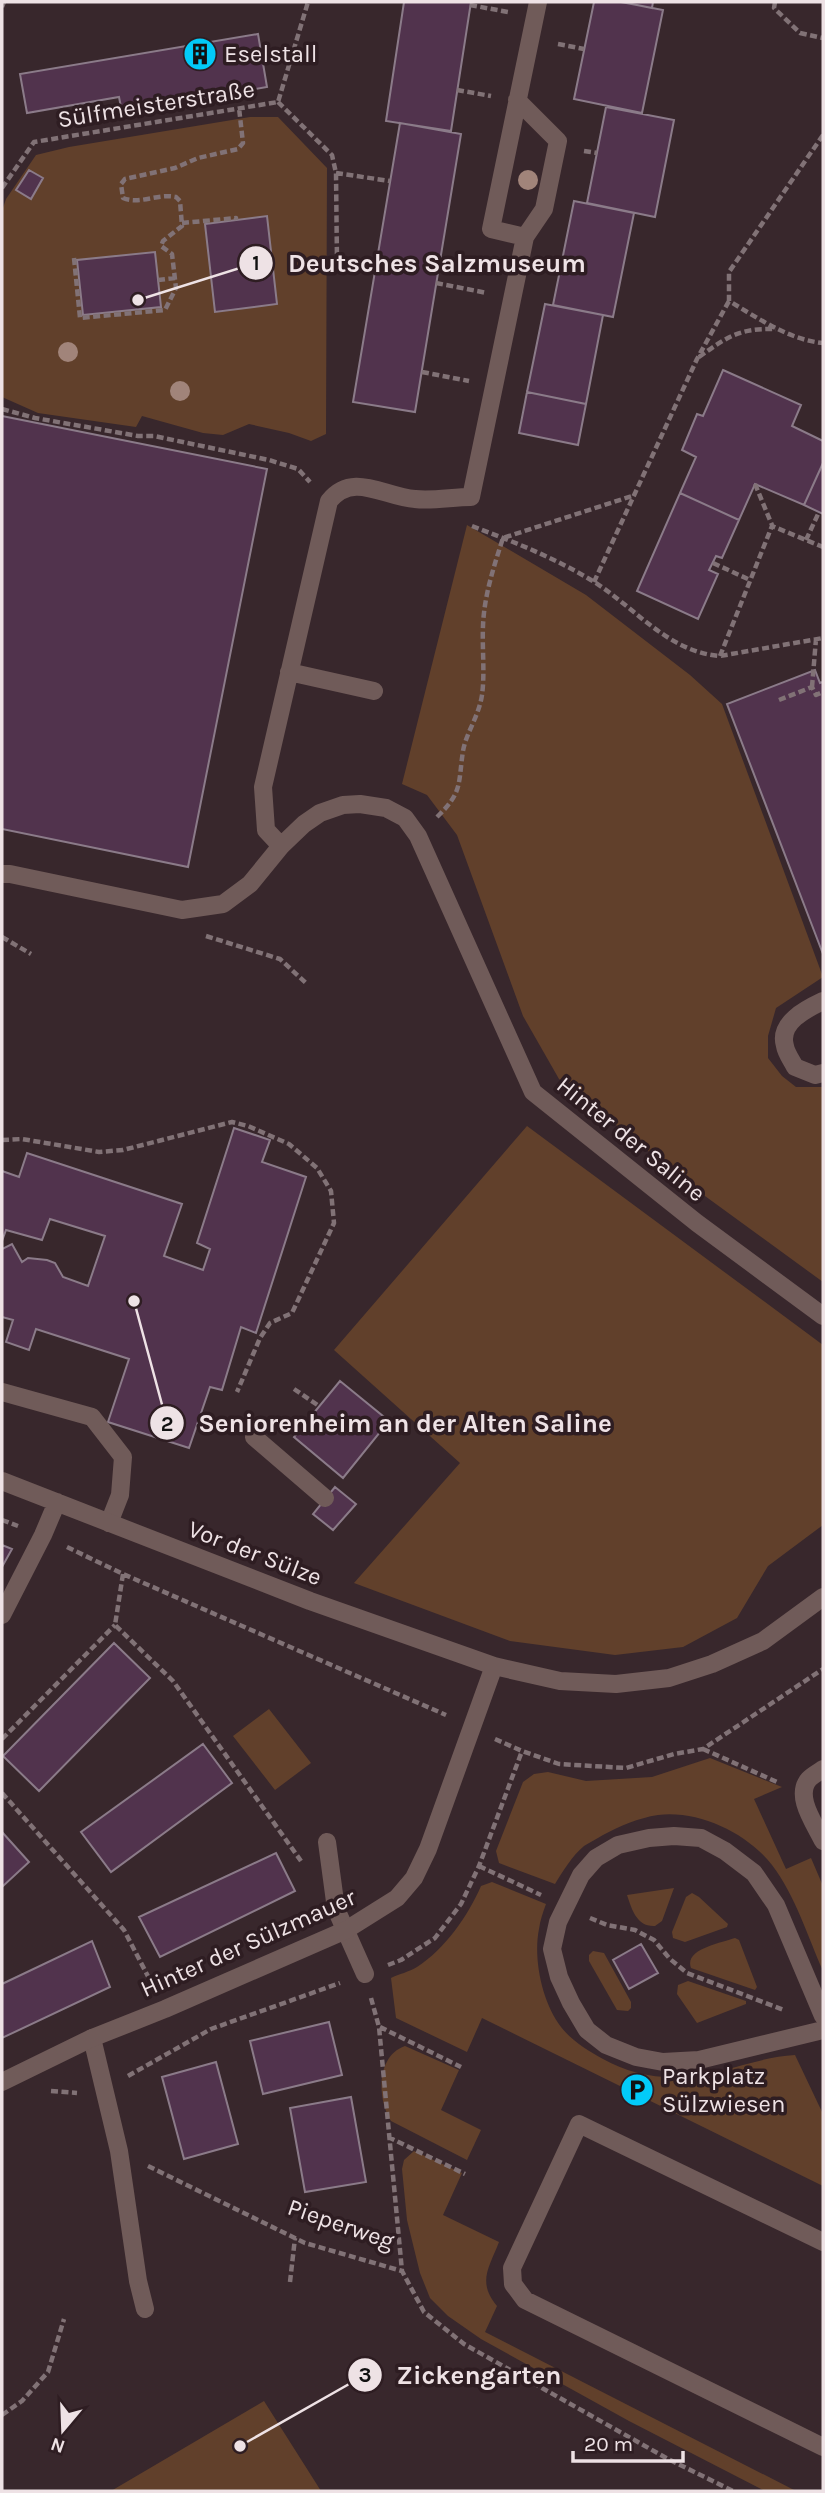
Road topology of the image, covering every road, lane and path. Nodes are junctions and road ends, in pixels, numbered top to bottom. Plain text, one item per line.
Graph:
1 (4, 2) edge
2 (308, 2) edge
3 (775, 2) edge
4 (470, 5) dead end
5 (2, 7) edge
6 (536, 9) edge
7 (823, 38) edge
8 (517, 100) junction
9 (278, 102) junction
10 (239, 108) junction
11 (823, 135) edge
12 (336, 173) junction
13 (390, 181) dead end
14 (2, 188) edge
15 (236, 220) dead end
16 (182, 223) junction
17 (525, 237) junction
18 (74, 258) dead end
19 (375, 270) dead end
20 (175, 278) junction
21 (158, 279) dead end
22 (436, 283) dead end
23 (512, 298) junction
24 (729, 301) junction
25 (777, 329) junction
26 (823, 343) edge
27 (696, 359) junction
28 (422, 372) dead end
29 (494, 387) junction
30 (2, 408) edge
31 (298, 469) dead end
32 (755, 484) dead end
33 (632, 496) junction
34 (819, 512) dead end
35 (465, 523) dead end
36 (772, 526) junction
37 (503, 538) junction
38 (806, 540) junction
39 (823, 547) edge
40 (713, 563) dead end
41 (750, 580) junction
42 (594, 582) junction
43 (823, 638) edge
44 (816, 639) junction
45 (720, 656) junction
46 (289, 672) junction
47 (812, 687) junction
48 (374, 691) dead end
49 (823, 692) edge
50 (779, 700) dead end
51 (418, 836) junction
52 (281, 846) junction
53 (2, 874) edge
54 (182, 910) junction
55 (2, 937) edge
56 (31, 954) dead end
57 (307, 984) dead end
58 (823, 1001) edge
59 (823, 1073) edge
60 (2, 1140) edge
61 (823, 1316) edge
62 (294, 1388) dead end
63 (2, 1392) edge
64 (237, 1392) dead end
65 (319, 1406) dead end
66 (254, 1437) dead end
67 (2, 1480) edge
68 (325, 1498) dead end
69 (57, 1502) junction
70 (2, 1520) edge
71 (109, 1523) junction
72 (43, 1535) junction
73 (123, 1574) junction
74 (823, 1597) edge
75 (2, 1615) edge
76 (115, 1625) junction
77 (494, 1666) junction
78 (823, 1669) edge
79 (471, 1727) junction
80 (2, 1739) edge
81 (703, 1749) junction
82 (522, 1751) junction
83 (823, 1769) edge
84 (2, 1793) edge
85 (804, 1793) junction
86 (823, 1841) edge
87 (327, 1842) dead end
88 (304, 1866) dead end
89 (480, 1866) junction
90 (565, 1906) junction
91 (346, 1930) junction
92 (365, 1974) junction
93 (165, 2009) junction
94 (789, 2012) dead end
95 (823, 2016) edge
96 (379, 2027) junction
97 (823, 2030) edge
98 (92, 2038) junction
99 (461, 2067) dead end
100 (27, 2070) junction
101 (2, 2082) edge
102 (104, 2089) junction
103 (388, 2137) junction
104 (119, 2151) junction
105 (466, 2174) dead end
106 (295, 2238) junction
107 (823, 2242) edge
108 (402, 2271) junction
109 (290, 2282) dead end
110 (145, 2309) dead end
111 (64, 2319) dead end
112 (2, 2415) edge
113 (823, 2447) edge
114 (733, 2491) edge

1 - 5 path
2 - 9 path, Sülfmeisterstraße
3 - 7 path
4 - 6 path
6 - 8 street
8 - 17 street
8 - 17 street
9 - 10 path, Sülfmeisterstraße
9 - 12 path
10 - 14 path, Sülfmeisterstraße
10 - 16 path
11 - 24 path
12 - 13 path
12 - 19 path
15 - 16 path
16 - 20 path
17 - 23 street
18 - 20 path
20 - 21 path
22 - 23 path
23 - 29 street
24 - 25 path
24 - 27 path
25 - 26 path
25 - 27 path
27 - 33 path
28 - 29 path
29 - 46 street
30 - 31 path
32 - 36 path
33 - 37 path
33 - 42 path
34 - 38 path
35 - 37 path
36 - 38 path
36 - 41 path
37 - 42 path
37 - 51 path
38 - 39 path
40 - 41 path
41 - 45 path
42 - 45 path
43 - 44 path
44 - 45 path
44 - 47 path
46 - 48 street
46 - 52 street
47 - 49 path
47 - 50 path
51 - 52 street
51 - 61 street, Hinter der Saline
52 - 54 street
53 - 54 street
54 - 57 path
55 - 56 path
58 - 59 street
60 - 64 path
62 - 65 path
63 - 71 street
66 - 68 street
67 - 69 street, Vor der Sülze
69 - 71 street, Vor der Sülze
69 - 72 street
70 - 72 path
71 - 77 street, Vor der Sülze
72 - 73 path
72 - 75 street
73 - 76 path
73 - 79 path
74 - 77 street, Vor der Sülze
76 - 80 path
76 - 88 path
77 - 79 street, Hinter der Sülzmauer
78 - 81 path
79 - 82 path
79 - 91 street, Hinter der Sülzmauer
81 - 82 path
81 - 85 path
82 - 89 path
83 - 85 street
84 - 93 path
85 - 86 street
87 - 91 street
89 - 90 path
89 - 92 path
90 - 94 path
90 - 95 street
90 - 97 street
91 - 92 street
91 - 93 street, Hinter der Sülzmauer
92 - 96 path
92 - 102 path
93 - 98 street, Hinter der Sülzmauer
96 - 99 path
96 - 103 path
98 - 100 street, Hinter der Sülzmauer
98 - 102 street
100 - 101 street, Hinter der Sülzmauer
100 - 102 path
102 - 104 street
103 - 105 path
103 - 108 path
104 - 106 path, Pieperweg
104 - 110 street
106 - 108 path, Pieperweg
106 - 109 path
107 - 113 street
108 - 114 path, Pieperweg
111 - 112 path

